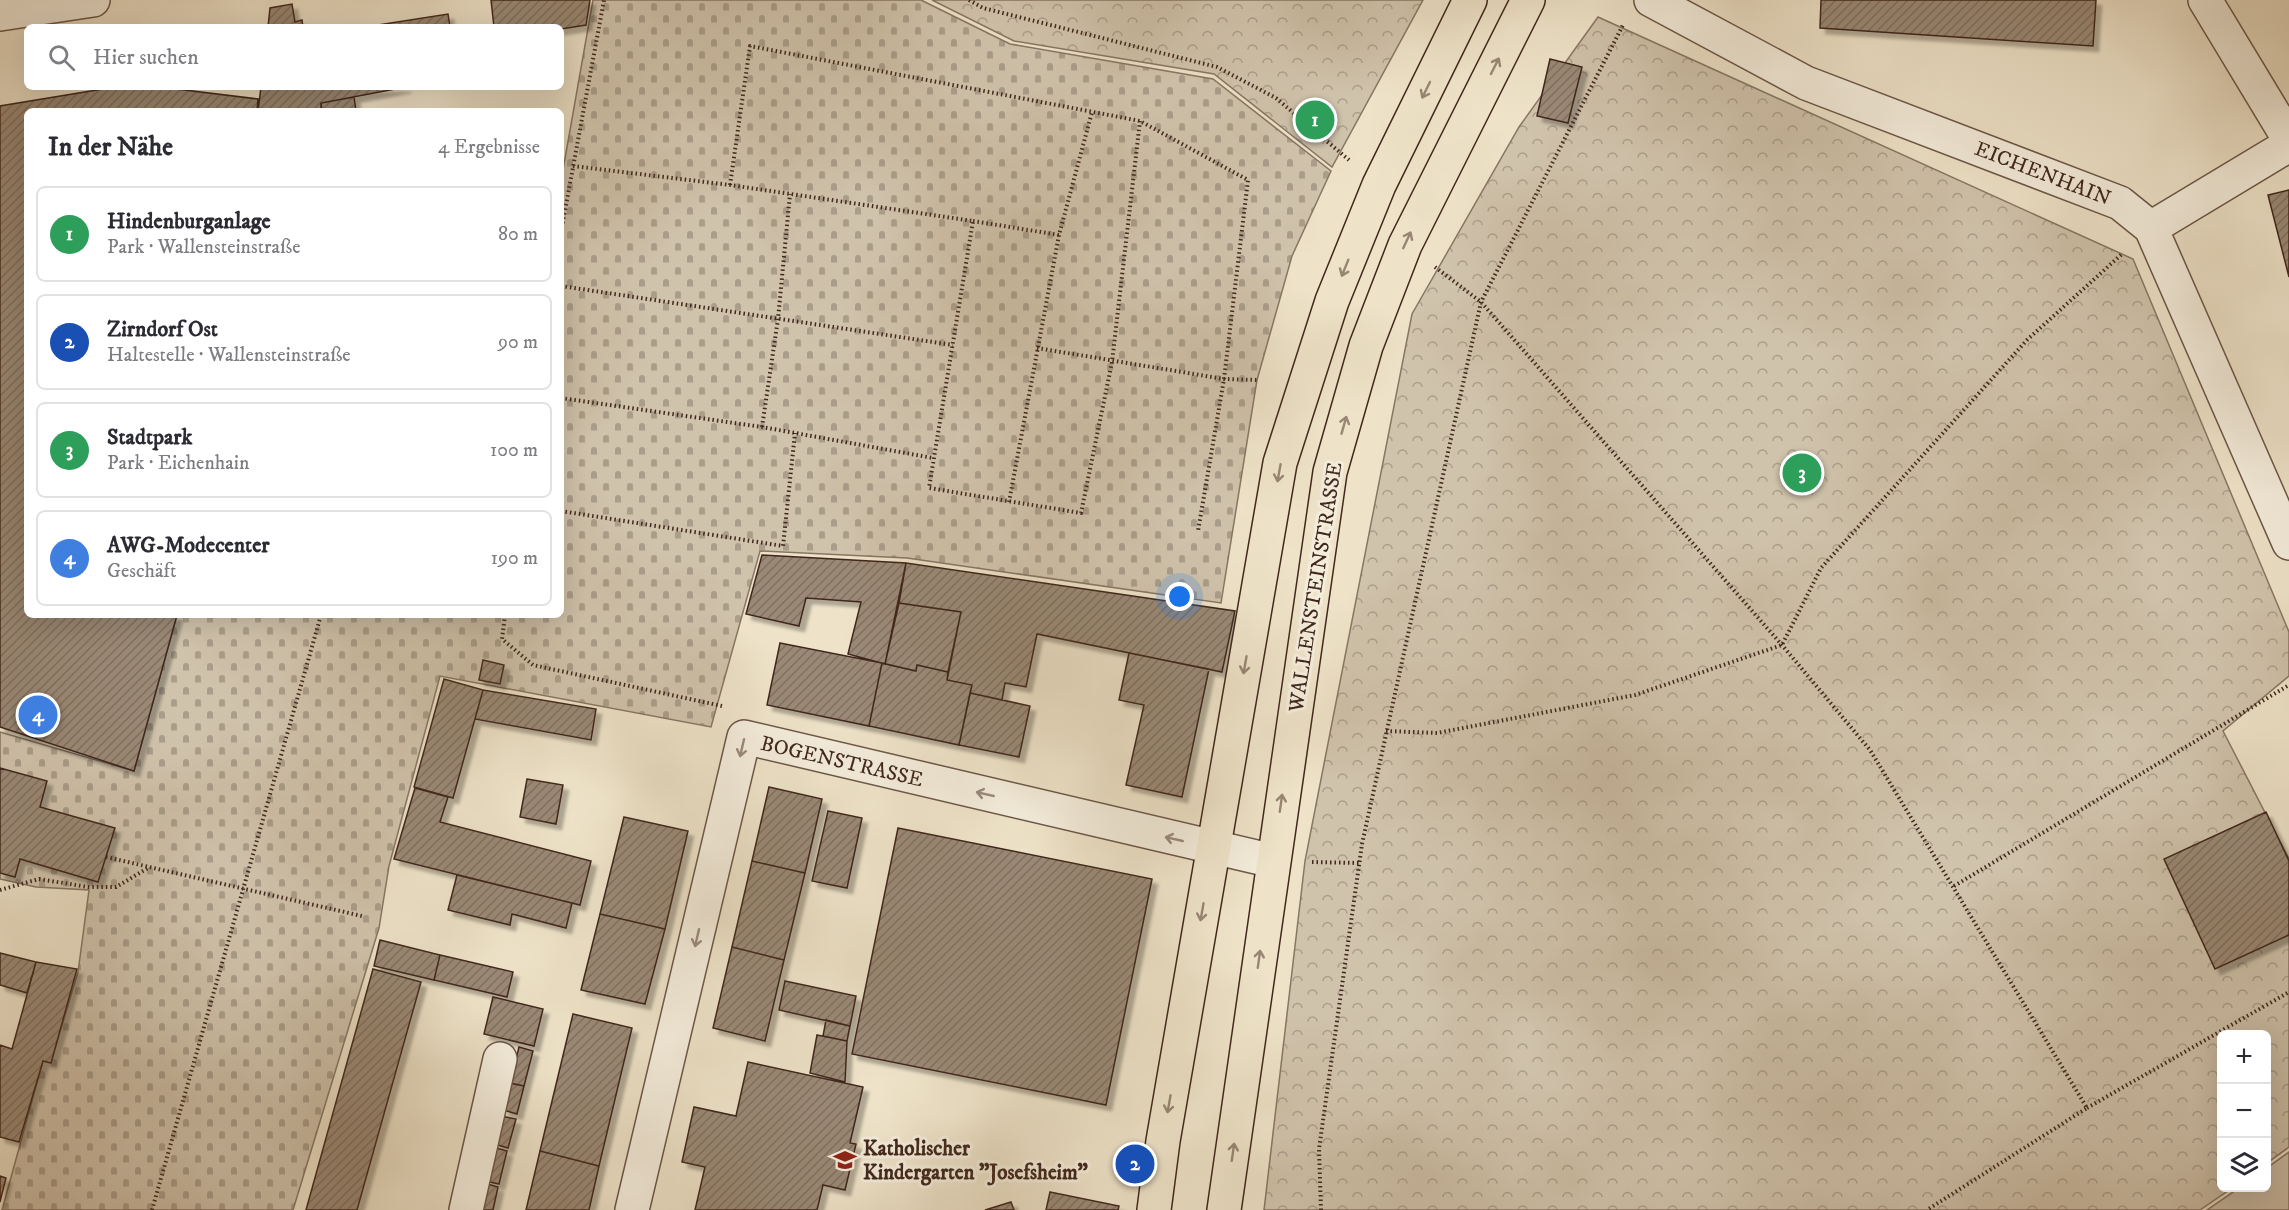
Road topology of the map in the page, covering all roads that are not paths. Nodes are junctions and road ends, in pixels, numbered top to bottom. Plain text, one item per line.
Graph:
1 (93, 0) edge
2 (1470, 0) edge
3 (1528, 0) edge
4 (1651, 0) edge
5 (2205, 0) edge
6 (0, 14) edge
7 (2289, 140) edge
8 (2289, 145) edge
9 (2151, 228) junction
10 (2289, 543) edge
11 (1213, 848) junction
12 (1273, 861) junction
13 (500, 1059) dead end
14 (466, 1210) edge
15 (632, 1210) edge
16 (1154, 1210) edge
17 (1224, 1210) edge

1 - 6 street
2 -> 11 main road
12 -> 3 main road, WALLENSTEINSTRASSE
4 - 9 street, EICHENHAIN
5 - 7 street
8 - 9 street
9 - 10 street, EICHENHAIN
11 - 12 street, BOGENSTRASSE
11 -> 15 street, BOGENSTRASSE
11 -> 16 main road
17 -> 12 main road, WALLENSTEINSTRASSE
13 - 14 street

